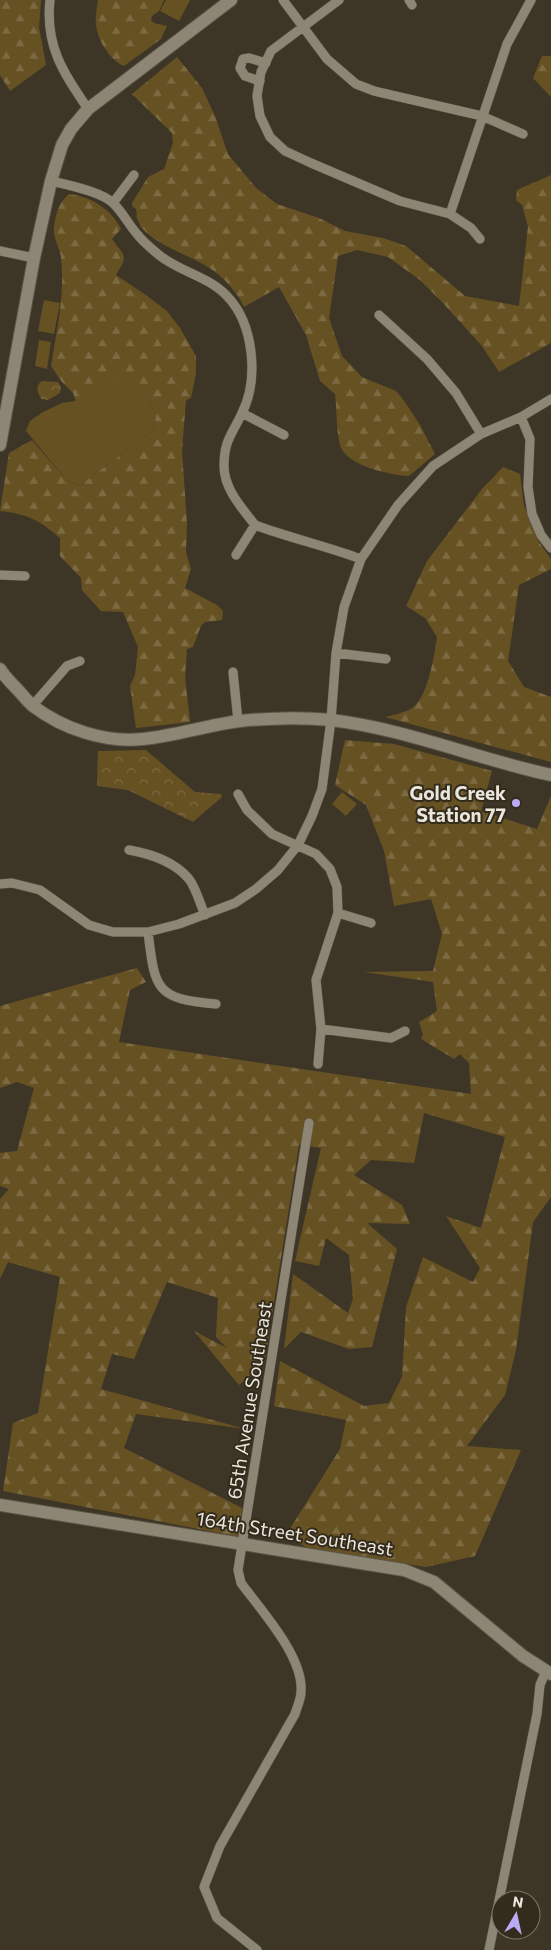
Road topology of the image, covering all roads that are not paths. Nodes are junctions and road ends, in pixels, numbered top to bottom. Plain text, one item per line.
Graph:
1 (50, 0) edge
2 (230, 0) edge
3 (283, 0) edge
4 (339, 0) edge
5 (531, 0) edge
6 (302, 26) junction
7 (266, 63) junction
8 (260, 81) junction
9 (88, 109) junction
10 (482, 116) junction
11 (522, 134) dead end
12 (134, 174) dead end
13 (51, 181) junction
14 (114, 202) junction
15 (450, 214) junction
16 (480, 238) dead end
17 (0, 251) edge
18 (34, 258) junction
19 (379, 315) dead end
20 (551, 400) edge
21 (242, 413) junction
22 (521, 417) junction
23 (481, 434) junction
24 (284, 435) dead end
25 (0, 445) edge
26 (255, 525) junction
27 (551, 548) edge
28 (236, 555) dead end
29 (361, 559) junction
30 (0, 575) edge
31 (25, 576) dead end
32 (336, 653) junction
33 (386, 659) dead end
34 (80, 661) dead end
35 (0, 670) edge
36 (233, 672) dead end
37 (32, 705) junction
38 (331, 720) junction
39 (238, 722) junction
40 (551, 775) edge
41 (238, 794) dead end
42 (298, 845) junction
43 (129, 850) dead end
44 (0, 884) edge
45 (338, 914) junction
46 (205, 915) junction
47 (371, 922) dead end
48 (148, 932) junction
49 (216, 1004) dead end
50 (321, 1029) junction
51 (405, 1031) dead end
52 (318, 1064) dead end
53 (309, 1123) dead end
54 (0, 1505) edge
55 (243, 1543) junction
56 (548, 1672) edge
57 (257, 1950) edge
58 (489, 1950) edge

1 - 9 street
2 - 9 street
3 - 6 street
4 - 6 street
5 - 10 street
6 - 7 street
6 - 10 street
7 - 8 street
7 - 8 street
8 - 15 street
9 - 13 street
10 - 11 street
10 - 15 street
12 - 14 street
13 - 14 street
13 - 18 street
14 - 21 street
15 - 16 street
17 - 18 street
18 - 25 street
19 - 23 street
20 - 22 street
21 - 24 street
21 - 26 street
22 - 23 street
22 - 27 street
23 - 29 street
26 - 28 street
26 - 29 street
29 - 32 street
30 - 31 street
32 - 33 street
32 - 38 street
34 - 37 street
35 - 37 street
36 - 39 street
37 - 39 street
38 - 39 street
38 - 40 street
38 - 42 street
41 - 42 street
42 - 45 street
42 - 46 street
43 - 46 street
44 - 48 street
45 - 47 street
45 - 50 street
46 - 48 street
48 - 49 street
50 - 51 street
50 - 52 street
53 - 55 street, 65th Avenue Southeast
54 - 55 street, 164th Street Southeast
55 - 56 street, 164th Street Southeast
55 - 57 street, 65th Avenue Southeast
56 - 58 street

